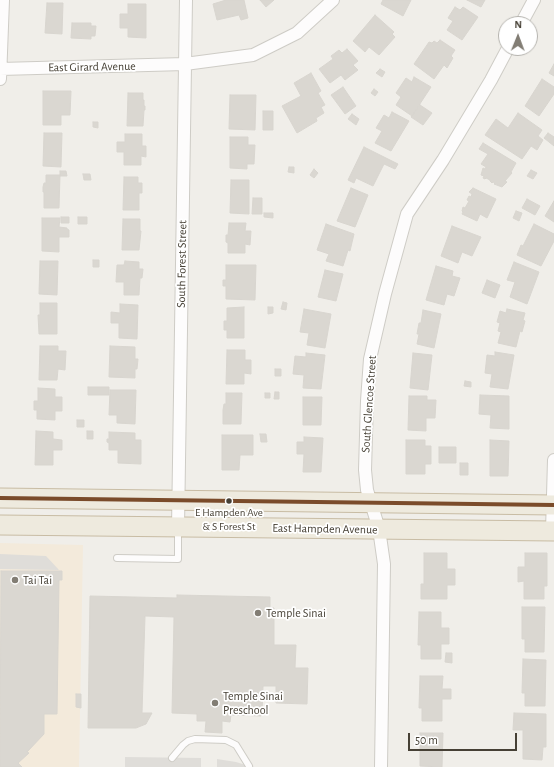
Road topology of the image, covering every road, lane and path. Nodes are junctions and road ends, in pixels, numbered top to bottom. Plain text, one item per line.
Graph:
1 (3, 0) edge
2 (186, 0) edge
3 (333, 0) edge
4 (534, 0) edge
5 (525, 16) edge
6 (504, 56) edge
7 (185, 64) junction
8 (0, 69) edge
9 (0, 79) edge
10 (554, 460) edge
11 (0, 498) edge
12 (179, 501) junction
13 (371, 503) junction
14 (553, 505) edge
15 (0, 525) edge
16 (178, 527) junction
17 (379, 529) junction
18 (553, 531) edge
19 (117, 558) dead end
20 (172, 758) dead end
21 (249, 766) dead end
22 (381, 767) edge

1 - 8 street
2 - 7 street, South Forest Street
3 - 7 street, East Girard Avenue
4 - 5 street
6 - 13 street, South Glencoe Street
7 - 8 street, East Girard Avenue
7 - 12 street, South Forest Street
8 - 9 street
10 - 14 street
11 - 12 highway
12 - 13 highway
12 - 16 street, South Forest Street
13 - 14 highway
13 - 17 street, South Glencoe Street
14 - 18 street
15 - 16 highway, East Hampden Avenue
16 - 17 highway, East Hampden Avenue
16 - 19 lane
17 - 18 highway, East Hampden Avenue
17 - 22 street, South Glencoe Street
20 - 21 lane

